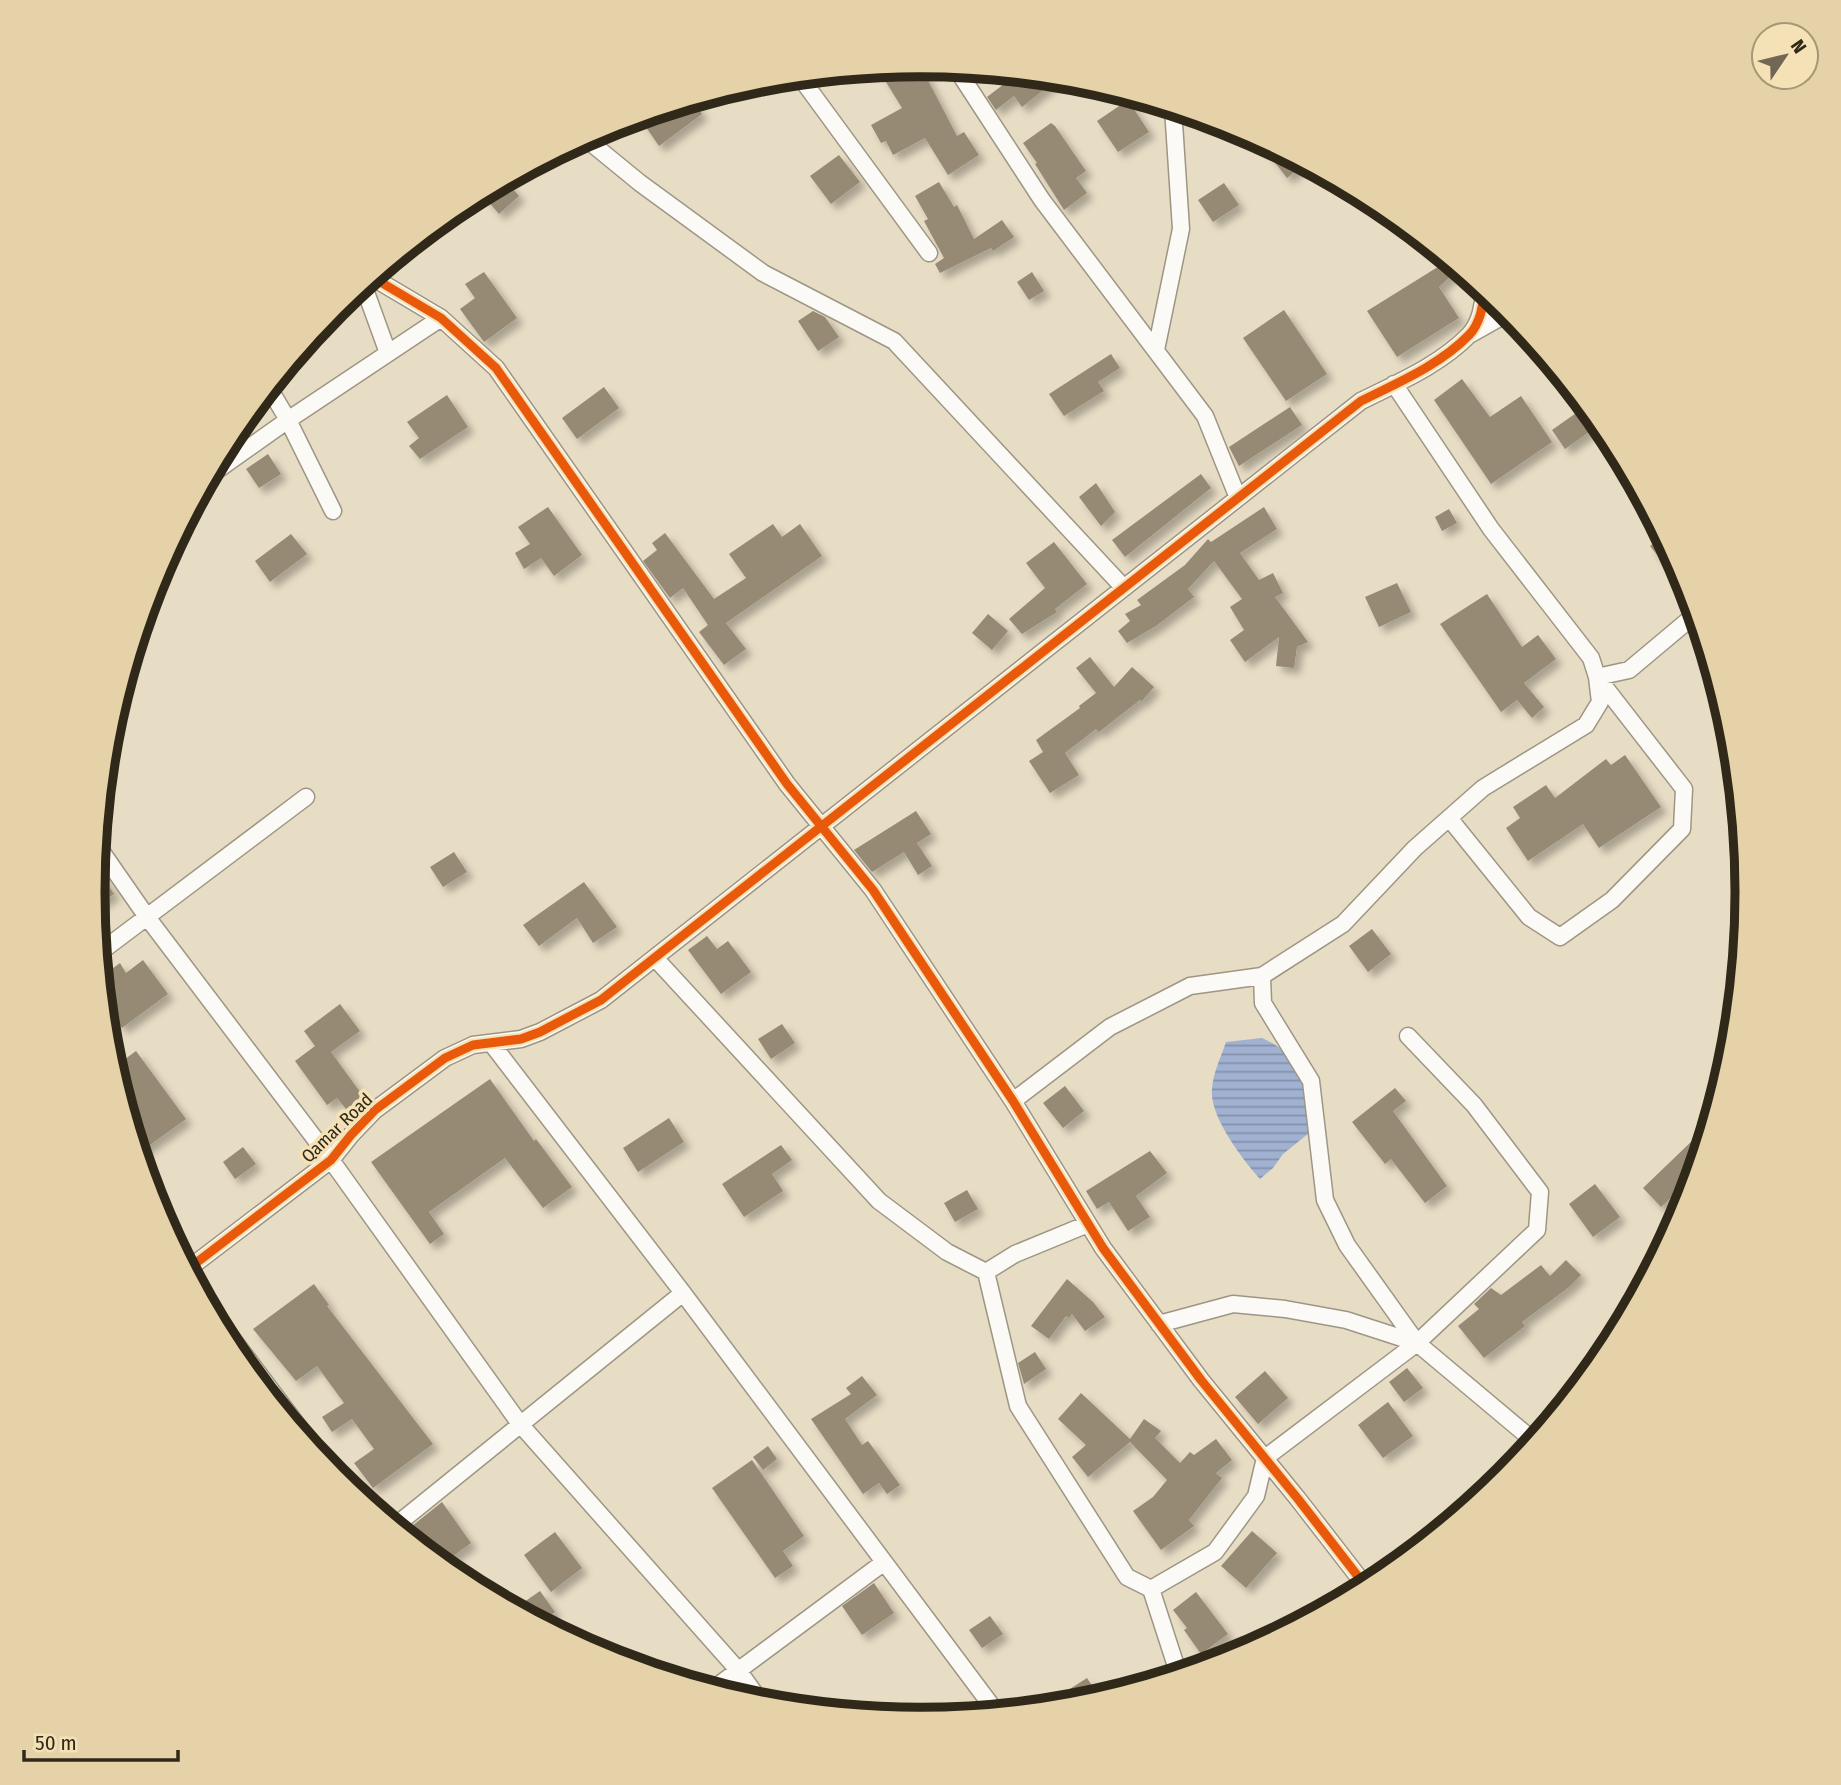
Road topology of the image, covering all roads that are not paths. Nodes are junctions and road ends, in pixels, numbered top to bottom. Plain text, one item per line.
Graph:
1 (963, 79) edge
2 (806, 85) edge
3 (1174, 117) edge
4 (594, 145) edge
5 (929, 253) dead end
6 (380, 282) edge
7 (367, 294) edge
8 (1483, 303) edge
9 (441, 318) junction
10 (1499, 318) edge
11 (1471, 334) junction
12 (1156, 350) junction
13 (388, 353) junction
14 (1394, 384) junction
15 (273, 397) edge
16 (288, 420) junction
17 (227, 463) edge
18 (1238, 498) junction
19 (333, 511) dead end
20 (1124, 588) junction
21 (1689, 620) edge
22 (1597, 677) junction
23 (306, 797) dead end
24 (1449, 818) junction
25 (821, 827) junction
26 (106, 858) edge
27 (147, 917) junction
28 (107, 947) edge
29 (655, 958) junction
30 (1262, 976) junction
31 (1408, 1036) dead end
32 (491, 1043) junction
33 (1013, 1101) junction
34 (331, 1160) junction
35 (1088, 1224) junction
36 (195, 1264) edge
37 (986, 1272) junction
38 (683, 1293) junction
39 (1159, 1324) junction
40 (1417, 1343) junction
41 (520, 1424) junction
42 (1528, 1436) edge
43 (1265, 1458) junction
44 (401, 1521) edge
45 (883, 1563) junction
46 (1360, 1579) edge
47 (1151, 1589) junction
48 (1176, 1667) edge
49 (738, 1670) junction
50 (721, 1683) edge
51 (753, 1690) edge
52 (990, 1704) edge

1 - 12 street
2 - 5 street
3 - 12 street
4 - 20 street
6 - 9 street
7 - 13 street
8 - 11 street
9 - 13 street
9 - 25 street
10 - 11 street, Qamar Road
11 - 14 street, Qamar Road
12 - 18 street
13 - 16 street
14 - 18 street, Qamar Road
14 - 22 street
15 - 16 street
16 - 17 street
16 - 19 street
18 - 20 street, Qamar Road
20 - 25 street, Qamar Road
21 - 22 street
22 - 24 street
22 - 24 street
23 - 27 street
24 - 30 street
25 - 29 street, Qamar Road
25 - 33 street
26 - 27 street
27 - 28 street
27 - 34 street
29 - 32 street, Qamar Road
29 - 37 street
30 - 33 street
30 - 40 street
31 - 40 street
32 - 34 street, Qamar Road
32 - 38 street
33 - 35 street
34 - 36 street, Qamar Road
34 - 41 street
35 - 37 street
35 - 39 street
37 - 47 street
38 - 41 street
38 - 45 street
39 - 40 street
39 - 43 street
40 - 42 street
40 - 43 street
41 - 44 street
41 - 49 street
43 - 46 street
43 - 47 street
45 - 49 street
45 - 52 street
47 - 48 street
49 - 50 street
49 - 51 street

